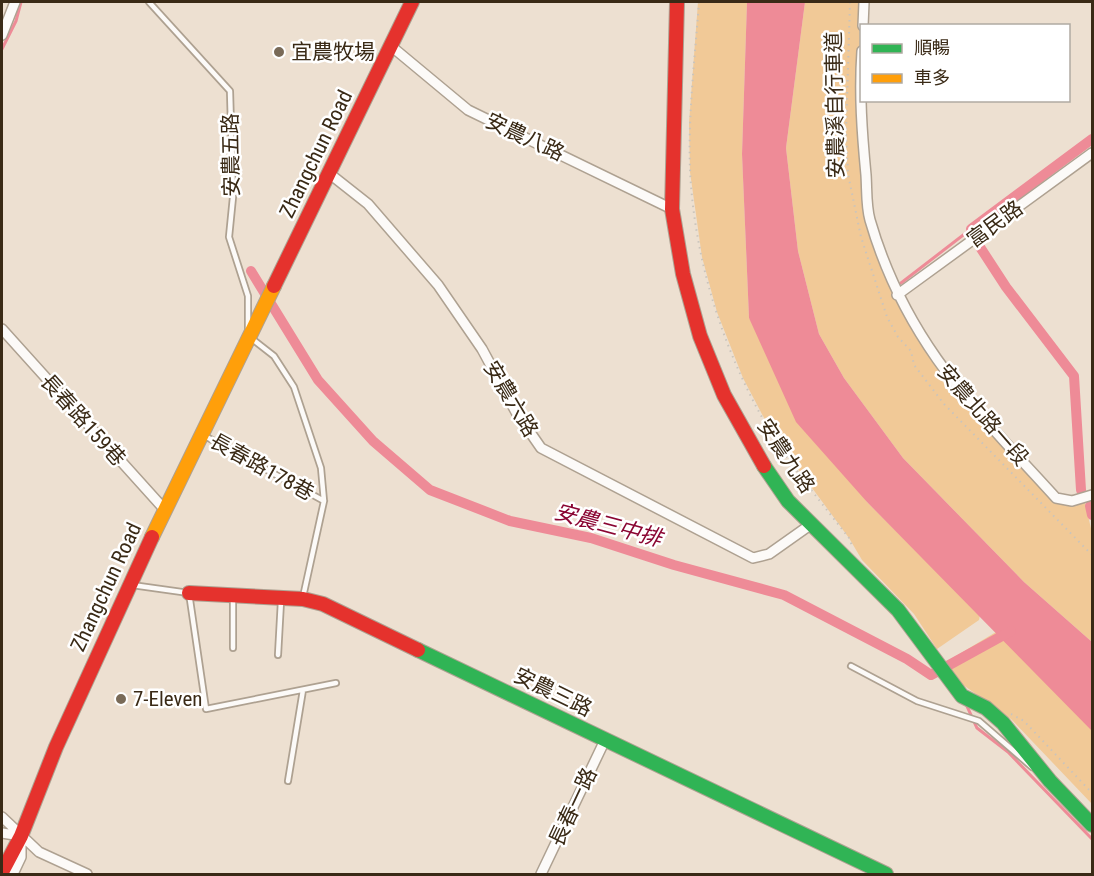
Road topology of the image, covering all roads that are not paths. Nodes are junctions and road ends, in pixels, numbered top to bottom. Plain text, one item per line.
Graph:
1 (15, 2) edge
2 (149, 2) edge
3 (412, 2) edge
4 (677, 2) edge
5 (864, 2) edge
6 (863, 24) edge
7 (2, 36) edge
8 (391, 45) junction
9 (860, 72) edge
10 (1092, 153) edge
11 (330, 174) junction
12 (672, 209) junction
13 (897, 295) junction
14 (2, 330) edge
15 (252, 330) junction
16 (200, 434) junction
17 (1092, 495) edge
18 (324, 501) junction
19 (165, 510) junction
20 (810, 525) junction
21 (129, 585) junction
22 (189, 593) junction
23 (233, 597) junction
24 (281, 598) junction
25 (303, 599) junction
26 (233, 648) dead end
27 (278, 656) dead end
28 (851, 666) dead end
29 (336, 683) dead end
30 (303, 690) junction
31 (605, 740) junction
32 (288, 781) dead end
33 (1050, 781) junction
34 (2, 817) edge
35 (1092, 825) edge
36 (2, 833) edge
37 (21, 836) junction
38 (2, 872) edge
39 (13, 874) edge
40 (87, 874) edge
41 (541, 874) edge
42 (886, 874) edge

1 - 7 street
2 - 15 lane, 安農五路
3 - 8 street, Zhangchun Road
4 - 12 street, 安農九路
5 - 6 street
8 - 11 street, Zhangchun Road
8 - 12 street, 安農八路
9 - 13 street
10 - 13 street, 富民路
11 - 15 street, Zhangchun Road
11 - 20 street, 安農六路
12 - 20 street, 安農九路
13 - 17 street, 安農北路一段
14 - 19 street, 長春路159巷
15 - 16 street, Zhangchun Road
15 - 18 lane
16 - 18 lane, 長春路178巷
16 - 19 street, Zhangchun Road
18 - 25 lane
19 - 21 street, Zhangchun Road
20 - 33 street, 安農九路
21 - 22 lane
21 - 37 street, Zhangchun Road
22 - 23 street, 安農三路
22 - 30 lane
23 - 24 street, 安農三路
23 - 26 lane
24 - 25 street, 安農三路
24 - 27 lane
25 - 31 street, 安農三路
28 - 33 lane
29 - 30 lane
30 - 32 lane
31 - 41 street, 長春一路
31 - 42 street, 安農三路
33 - 35 street, 安農九路
34 - 37 street
36 - 37 street
37 - 38 street, Zhangchun Road
37 - 39 street
37 - 40 street

